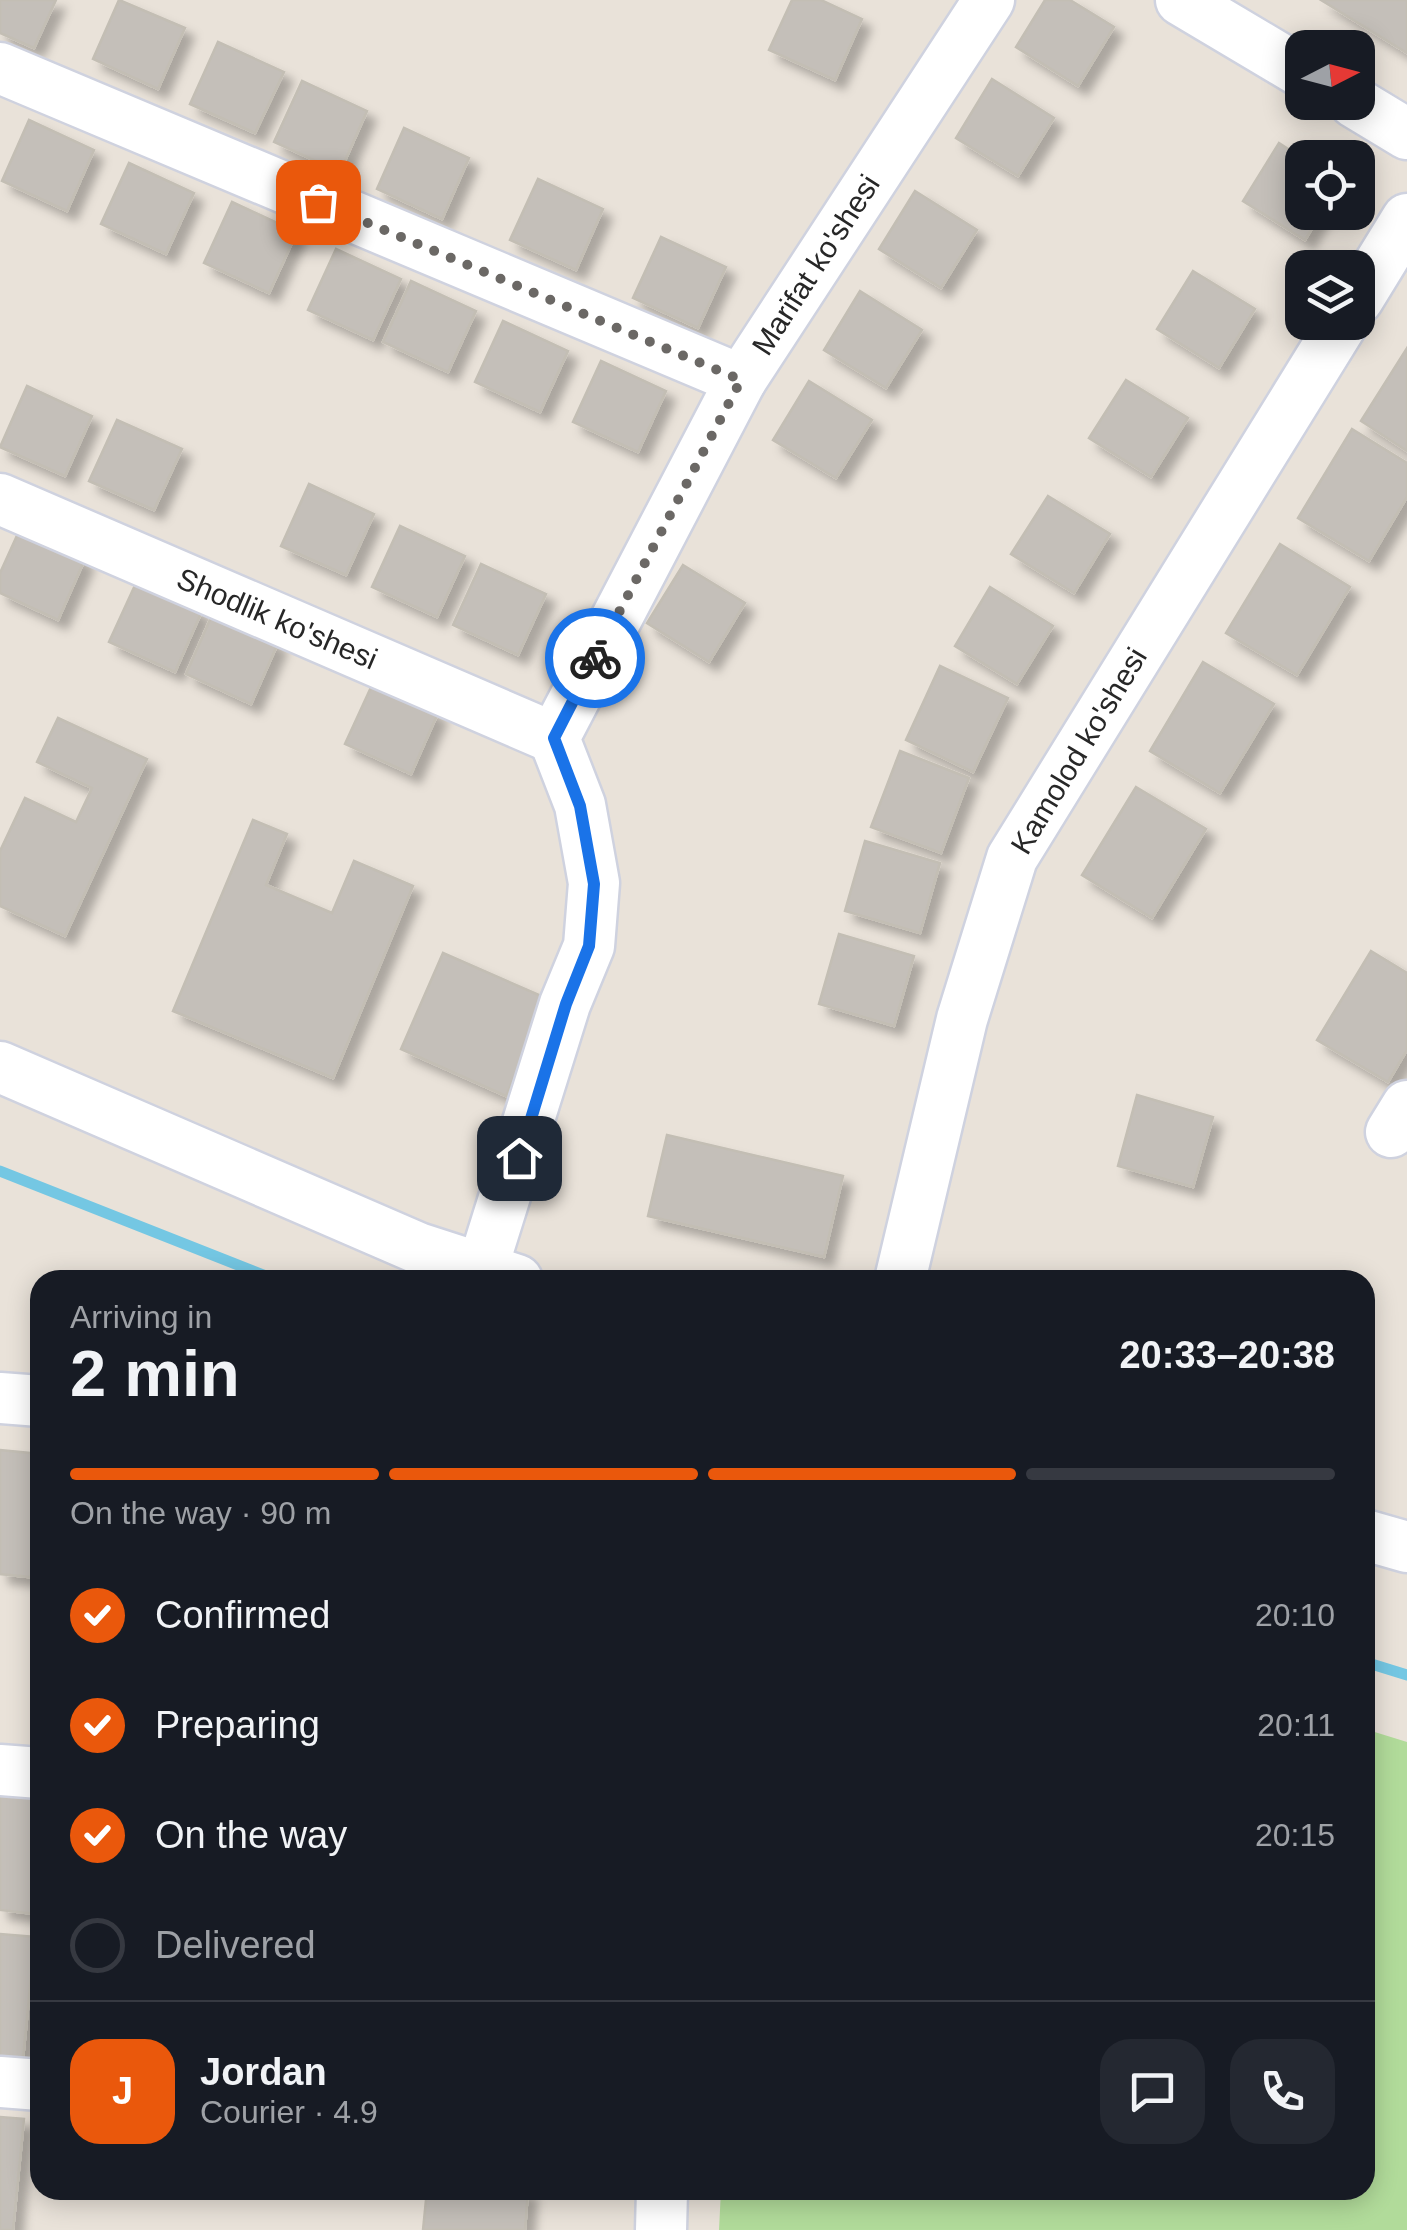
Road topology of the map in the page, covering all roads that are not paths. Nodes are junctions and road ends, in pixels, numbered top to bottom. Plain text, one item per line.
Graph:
1 (989, 0) edge
2 (1181, 0) edge
3 (1285, 62) edge
4 (0, 68) edge
5 (1375, 115) edge
6 (1407, 134) edge
7 (1407, 219) edge
8 (1375, 271) edge
9 (1332, 340) edge
10 (741, 380) junction
11 (0, 499) edge
12 (554, 738) junction
13 (0, 1067) edge
14 (487, 1270) edge
15 (501, 1270) edge
16 (902, 1270) edge
17 (0, 1398) edge
18 (30, 1400) edge
19 (1375, 1538) edge
20 (1407, 1548) edge
21 (0, 1770) edge
22 (30, 1772) edge
23 (0, 2082) edge
24 (30, 2084) edge
25 (662, 2200) edge
26 (661, 2230) edge

1 - 10 street, Marifat ko'shesi
2 - 3 street
4 - 10 street
5 - 6 street
7 - 8 street
9 - 16 street, Kamolod ko'shesi
10 - 12 street, Marifat ko'shesi
11 - 12 street, Shodlik ko'shesi
12 - 15 street
13 - 14 street
17 - 18 street
19 - 20 street
21 - 22 street
23 - 24 street
25 - 26 street

